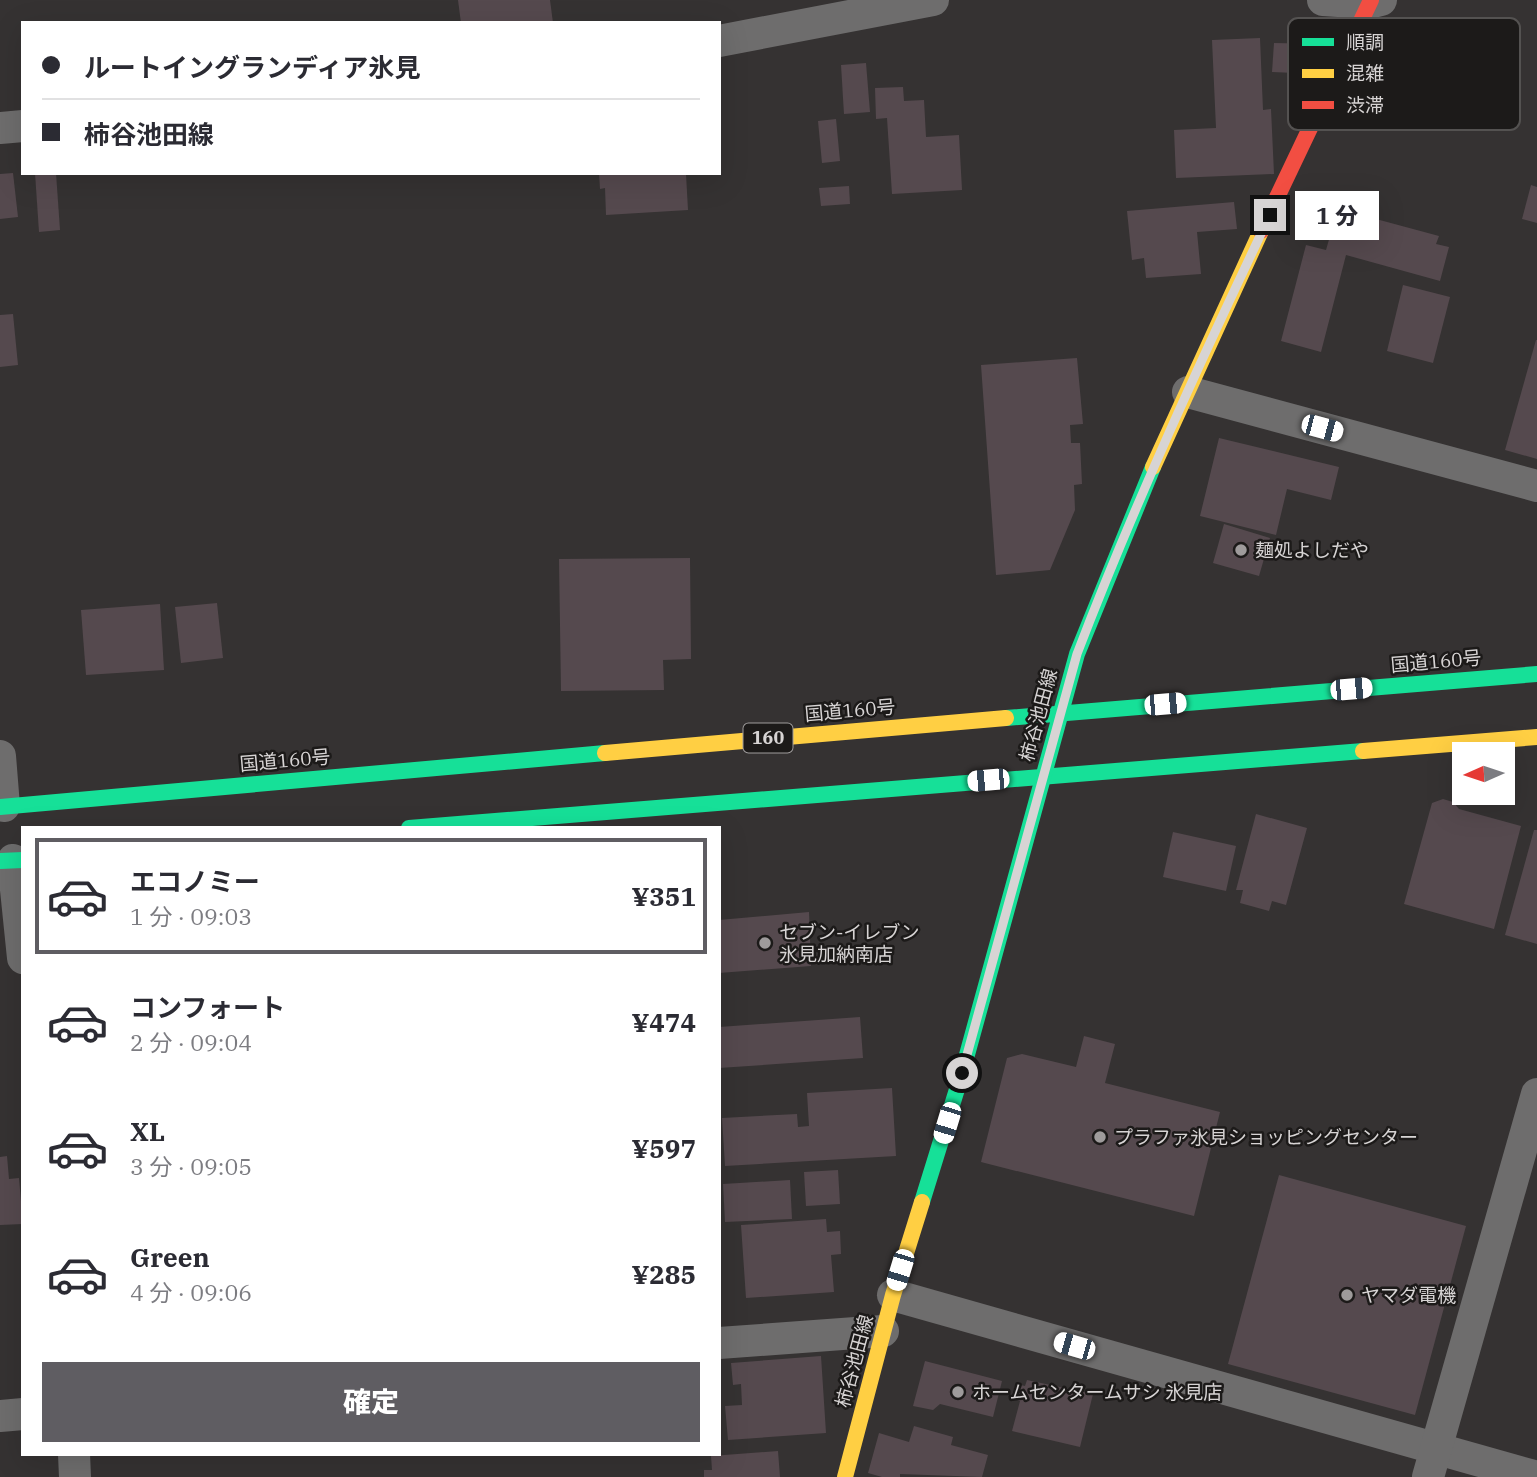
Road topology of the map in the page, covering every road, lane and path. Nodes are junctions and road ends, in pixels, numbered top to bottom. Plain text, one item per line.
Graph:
1 (933, 0) edge
2 (1322, 0) edge
3 (1374, 1) edge
4 (1366, 18) edge
5 (721, 41) edge
6 (21, 126) edge
7 (0, 128) edge
8 (1313, 130) edge
9 (1188, 392) junction
10 (1537, 486) edge
11 (1537, 674) edge
12 (1059, 713) junction
13 (1537, 737) edge
14 (0, 756) edge
15 (1044, 776) junction
16 (2, 807) edge
17 (433, 826) edge
18 (12, 860) edge
19 (21, 940) edge
20 (1537, 1094) edge
21 (893, 1295) junction
22 (883, 1331) junction
23 (721, 1343) edge
24 (21, 1414) edge
25 (0, 1416) edge
26 (74, 1456) edge
27 (1432, 1463) edge
28 (75, 1477) edge
29 (845, 1477) edge
30 (1537, 1477) edge

1 - 5 street
2 - 3 street
3 - 4 main road, 柿谷池田線
6 - 7 street
8 - 9 main road, 柿谷池田線
9 - 10 street
9 - 12 main road, 柿谷池田線
11 - 12 main road, 国道160号 / 160
12 - 15 main road, 柿谷池田線
12 - 16 main road, 国道160号 / 160
13 - 15 main road
14 - 16 street
15 - 17 main road
15 - 21 main road, 柿谷池田線
18 - 19 street
20 - 27 street
21 - 22 main road, 柿谷池田線
21 - 27 street
22 - 23 street
22 - 29 main road, 柿谷池田線
24 - 25 street
26 - 28 street
27 - 30 street

